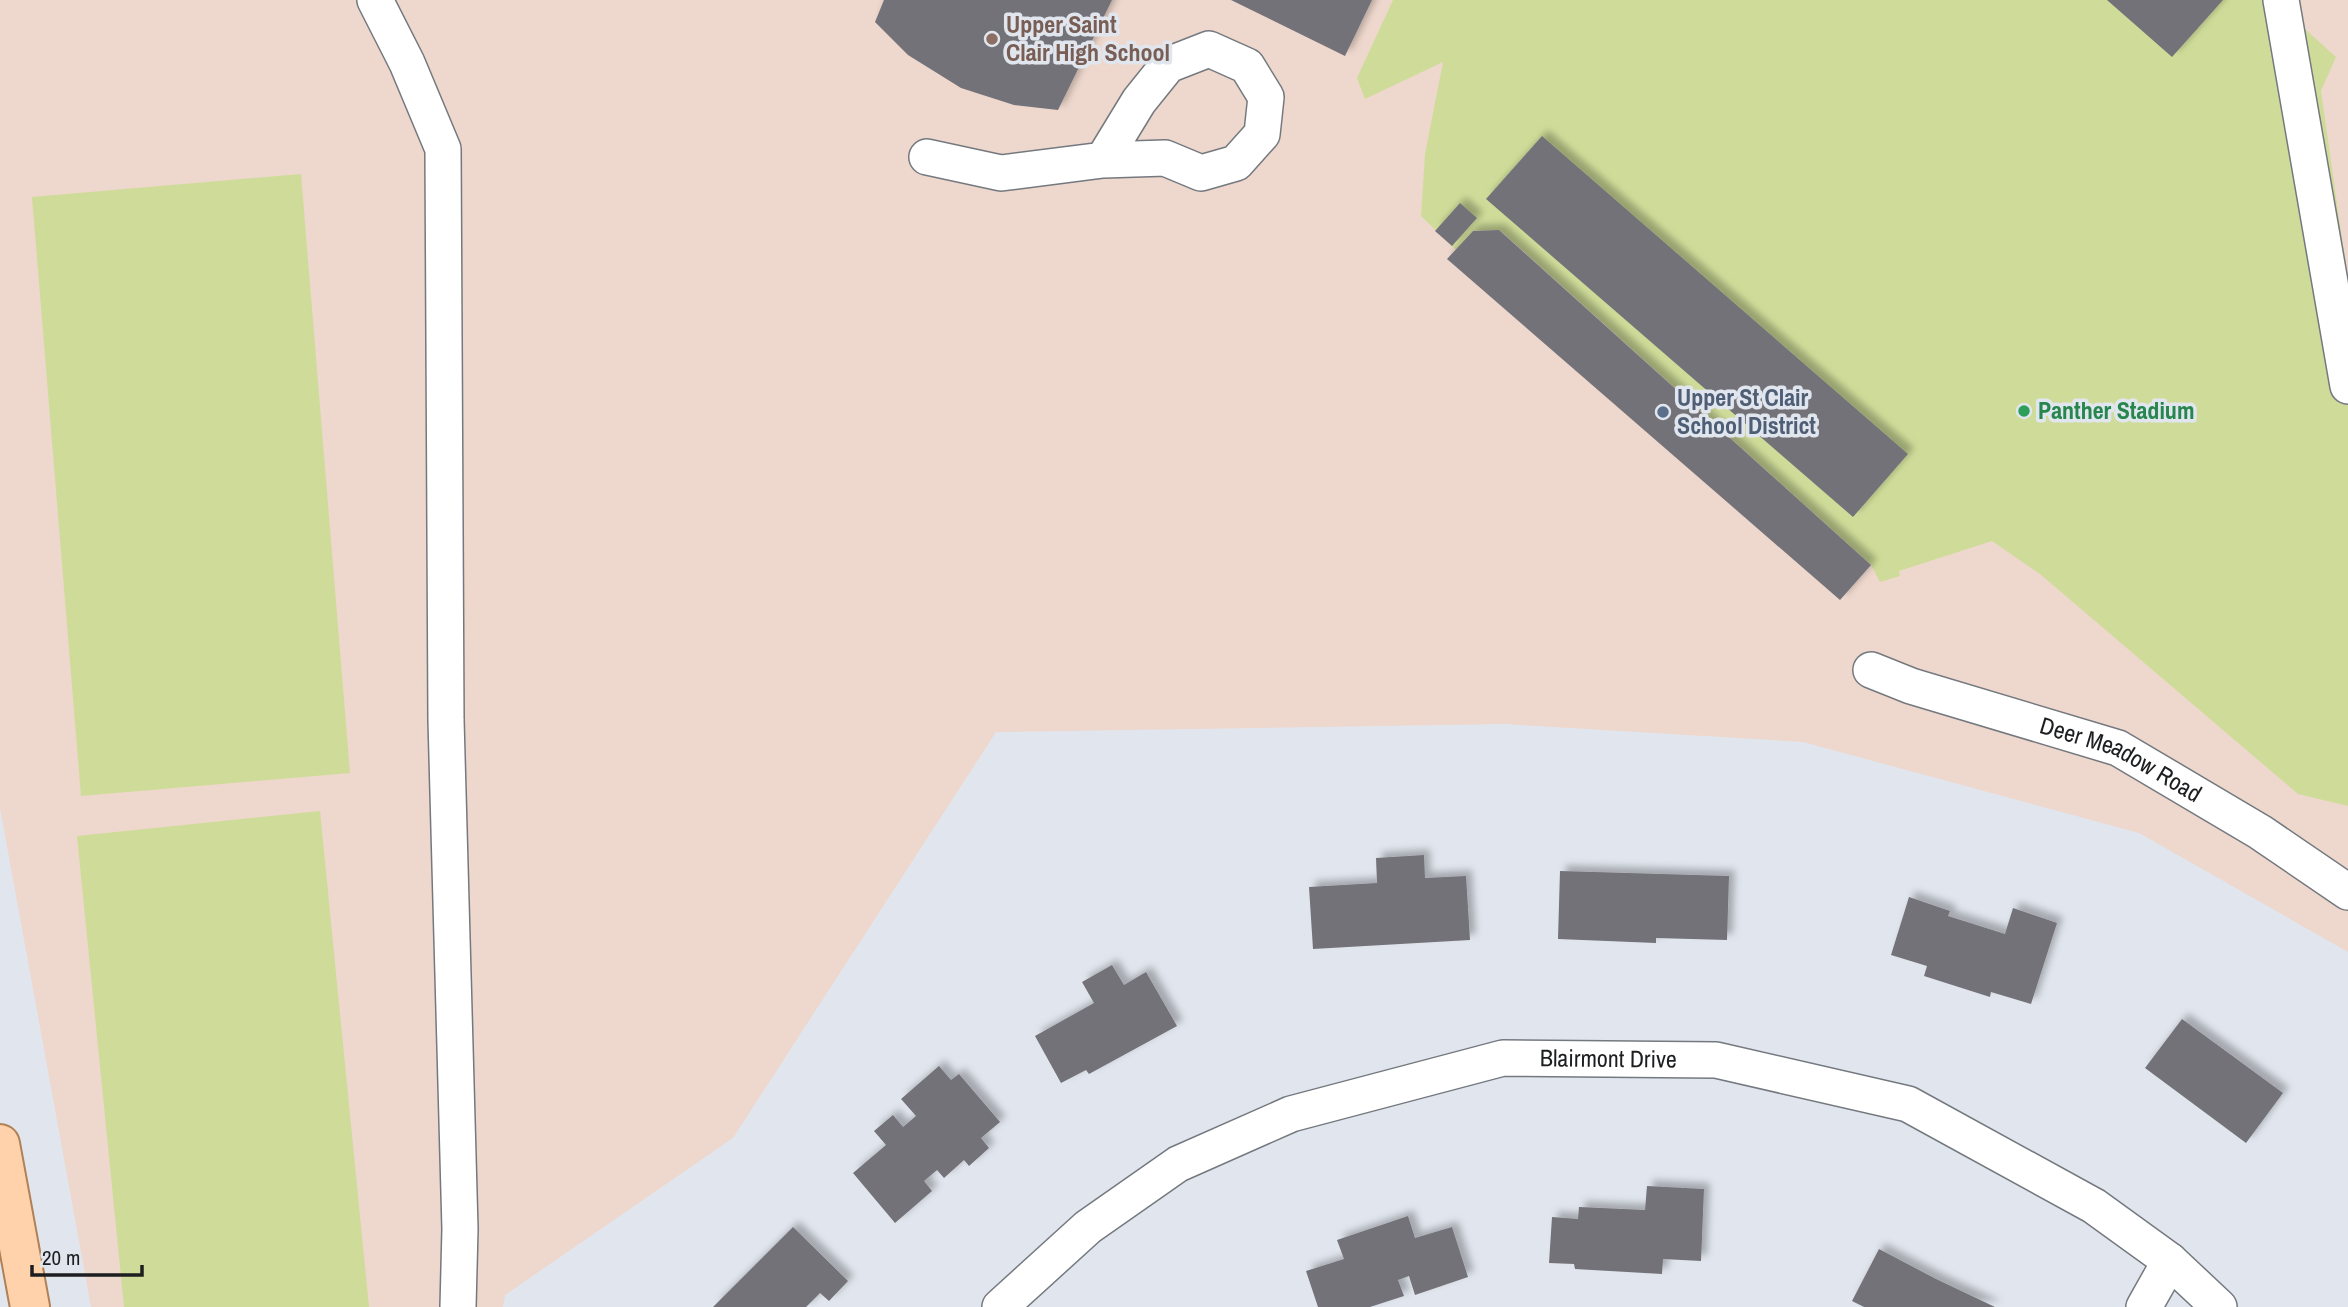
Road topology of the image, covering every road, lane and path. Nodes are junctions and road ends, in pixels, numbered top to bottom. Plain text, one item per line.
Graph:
1 (375, 0) edge
2 (2281, 0) edge
3 (927, 157) dead end
4 (1103, 160) junction
5 (2348, 386) edge
6 (1871, 670) dead end
7 (2348, 892) edge
8 (0, 1144) edge
9 (2171, 1261) junction
10 (30, 1307) edge
11 (458, 1307) edge
12 (1000, 1307) edge
13 (2144, 1307) edge
14 (2219, 1307) edge

1 - 11 street
2 - 5 street
3 - 4 street
4 - 4 street
6 - 7 street, Deer Meadow Road
8 - 10 main road
9 - 12 street, Blairmont Drive
9 - 13 street
9 - 14 street, Blairmont Drive

